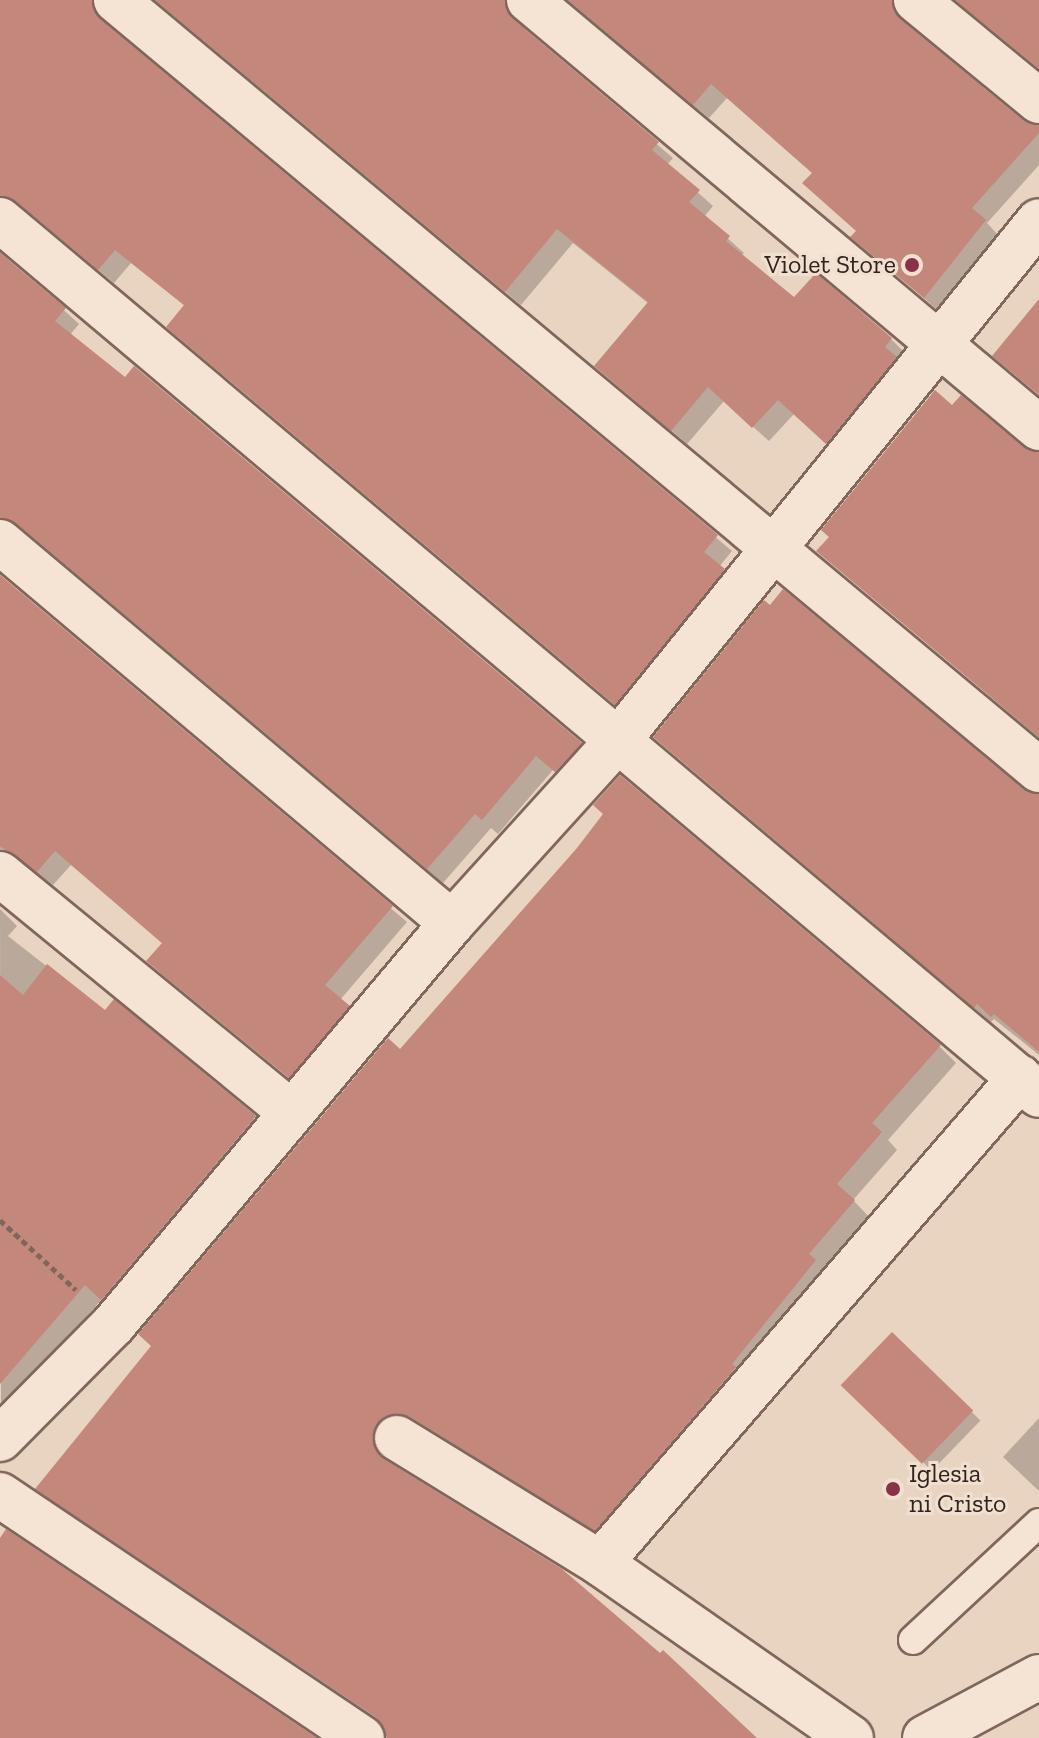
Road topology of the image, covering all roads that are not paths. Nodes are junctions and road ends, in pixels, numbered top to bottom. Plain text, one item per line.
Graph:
1 (116, 0) edge
2 (529, 0) edge
3 (916, 0) edge
4 (1039, 101) edge
5 (0, 220) edge
6 (1039, 221) edge
7 (941, 345) junction
8 (1039, 428) edge
9 (0, 542) edge
10 (772, 548) junction
11 (620, 738) junction
12 (1039, 770) edge
13 (0, 874) edge
14 (452, 923) junction
15 (1030, 1087) edge
16 (291, 1112) junction
17 (397, 1438) dead end
18 (0, 1439) edge
19 (0, 1495) edge
20 (1039, 1523) edge
21 (600, 1563) junction
22 (913, 1640) dead end
23 (1039, 1677) edge
24 (362, 1738) edge
25 (851, 1738) edge
26 (925, 1738) edge

1 - 10 street
2 - 7 street
3 - 4 street
5 - 11 street
6 - 7 street
7 - 8 street
7 - 10 street
9 - 14 street
10 - 11 street
10 - 12 street
11 - 14 street
11 - 15 street
13 - 16 street
14 - 16 street
15 - 21 street
16 - 18 street
17 - 21 street
19 - 24 street
20 - 22 lane
21 - 25 street
23 - 26 street

